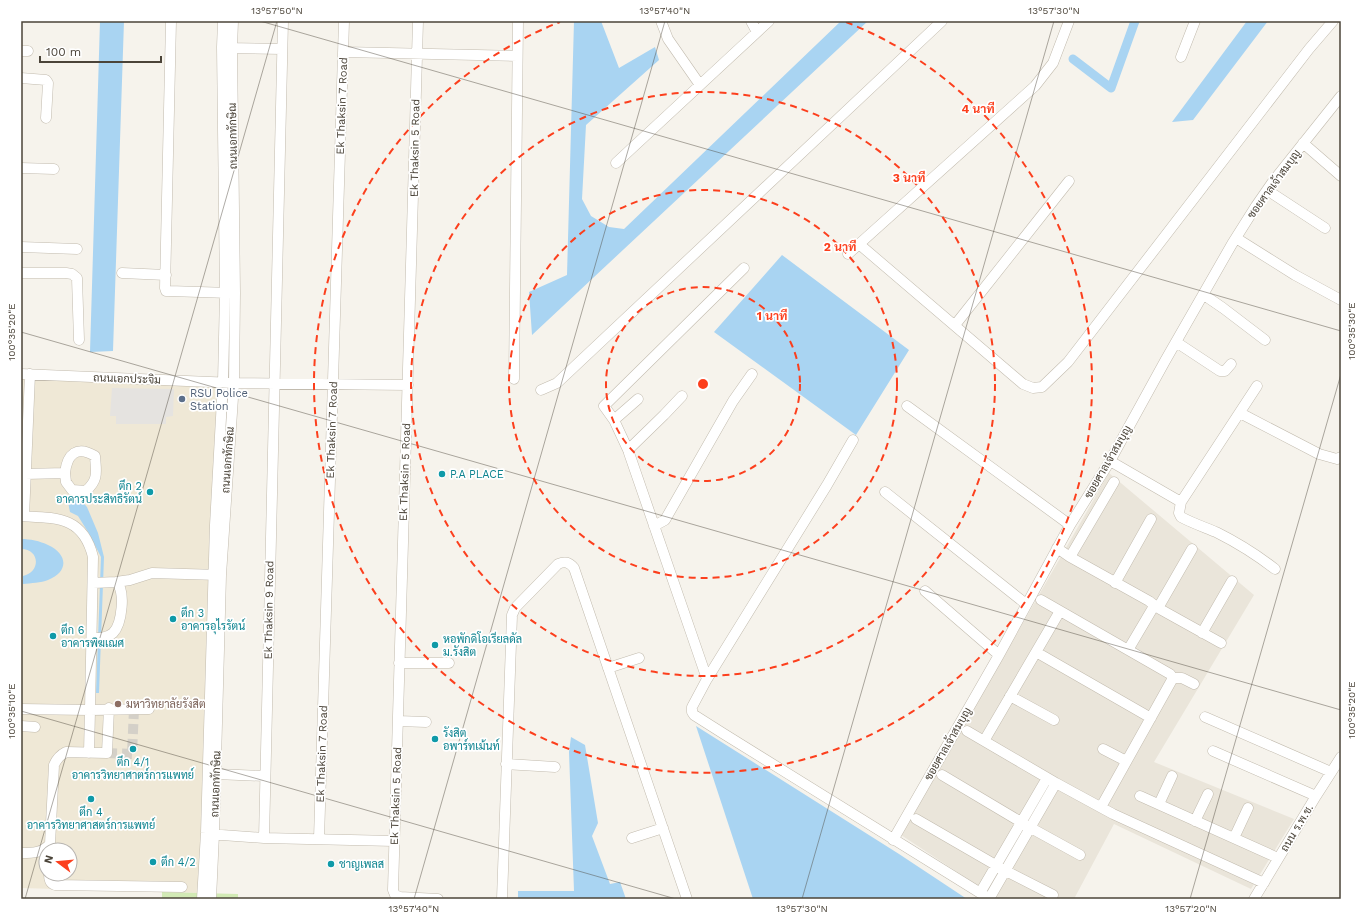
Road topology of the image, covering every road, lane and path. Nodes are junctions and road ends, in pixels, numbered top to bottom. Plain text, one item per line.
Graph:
1 (171, 21) edge
2 (223, 21) edge
3 (233, 21) edge
4 (283, 21) edge
5 (344, 21) edge
6 (418, 21) edge
7 (518, 21) edge
8 (661, 21) edge
9 (751, 21) edge
10 (769, 21) edge
11 (942, 21) edge
12 (1069, 21) edge
13 (1195, 21) edge
14 (1333, 21) edge
15 (757, 32) junction
16 (227, 48) junction
17 (282, 49) junction
18 (344, 52) junction
19 (417, 53) junction
20 (517, 56) junction
21 (1181, 57) dead end
22 (21, 78) edge
23 (700, 85) junction
24 (1341, 96) edge
25 (46, 118) dead end
26 (1303, 143) junction
27 (616, 163) dead end
28 (21, 168) edge
29 (54, 169) dead end
30 (1341, 176) edge
31 (1069, 181) dead end
32 (1267, 190) junction
33 (1325, 228) dead end
34 (1236, 238) junction
35 (859, 244) junction
36 (21, 247) edge
37 (78, 249) dead end
38 (848, 254) dead end
39 (744, 268) dead end
40 (21, 273) edge
41 (122, 273) dead end
42 (166, 275) junction
43 (230, 293) junction
44 (1204, 295) junction
45 (1341, 300) edge
46 (955, 325) junction
47 (79, 340) dead end
48 (1265, 340) dead end
49 (1176, 342) junction
50 (1231, 364) dead end
51 (25, 374) edge
52 (752, 374) dead end
53 (514, 379) dead end
54 (228, 382) junction
55 (274, 383) junction
56 (334, 384) junction
57 (408, 385) junction
58 (1257, 386) dead end
59 (541, 390) dead end
60 (25, 395) edge
61 (682, 396) dead end
62 (638, 399) dead end
63 (907, 406) dead end
64 (1240, 413) junction
65 (614, 420) junction
66 (853, 440) dead end
67 (628, 450) junction
68 (1341, 457) edge
69 (1110, 461) junction
70 (65, 473) dead end
71 (26, 474) junction
72 (1114, 482) dead end
73 (885, 492) dead end
74 (1181, 502) junction
75 (22, 516) edge
76 (1151, 520) dead end
77 (1070, 525) junction
78 (654, 526) junction
79 (1057, 548) junction
80 (1192, 549) dead end
81 (1070, 557) junction
82 (1275, 569) dead end
83 (217, 575) junction
84 (1232, 581) dead end
85 (116, 582) junction
86 (99, 583) junction
87 (1115, 583) junction
88 (925, 591) dead end
89 (1041, 600) dead end
90 (1026, 604) junction
91 (1156, 607) junction
92 (1060, 611) junction
93 (1202, 633) junction
94 (97, 638) junction
95 (1221, 644) dead end
96 (1128, 650) junction
97 (1036, 652) junction
98 (1000, 655) junction
99 (639, 658) dead end
100 (399, 663) junction
101 (449, 664) dead end
102 (608, 668) junction
103 (1173, 678) junction
104 (707, 679) junction
105 (1194, 684) dead end
106 (1010, 696) junction
107 (109, 708) junction
108 (21, 709) edge
109 (149, 709) dead end
110 (90, 710) junction
111 (1205, 717) dead end
112 (1151, 718) junction
113 (1054, 720) dead end
114 (398, 721) junction
115 (426, 722) dead end
116 (21, 726) edge
117 (35, 727) dead end
118 (967, 731) dead end
119 (984, 741) junction
120 (1103, 749) dead end
121 (1213, 751) dead end
122 (89, 753) junction
123 (1341, 757) edge
124 (1126, 761) junction
125 (506, 764) junction
126 (555, 767) dead end
127 (1331, 772) junction
128 (216, 774) junction
129 (942, 775) dead end
130 (265, 776) junction
131 (1172, 776) dead end
132 (1051, 781) junction
133 (1208, 794) dead end
134 (1140, 796) dead end
135 (1316, 796) junction
136 (1159, 804) junction
137 (1101, 807) junction
138 (1248, 808) dead end
139 (916, 819) dead end
140 (1195, 821) junction
141 (1022, 822) junction
142 (663, 828) junction
143 (1031, 828) junction
144 (210, 834) junction
145 (264, 838) junction
146 (632, 838) dead end
147 (1234, 838) junction
148 (319, 839) junction
149 (893, 840) junction
150 (394, 841) junction
151 (50, 842) edge
152 (21, 852) edge
153 (38, 852) edge
154 (1080, 855) dead end
155 (1278, 858) junction
156 (996, 865) junction
157 (1006, 871) junction
158 (50, 882) edge
159 (1264, 883) junction
160 (182, 887) dead end
161 (1053, 895) dead end
162 (987, 897) edge
163 (202, 899) edge
164 (211, 899) edge
165 (438, 899) edge
166 (502, 899) edge
167 (687, 899) edge
168 (1254, 899) edge

1 - 42 street
2 - 16 street, ถนนเอกทักษิณ
3 - 16 street, ถนนเอกทักษิณ
4 - 17 street, Ek Thaksin 9 Road
5 - 18 street, Ek Thaksin 7 Road
6 - 19 street, Ek Thaksin 5 Road
7 - 20 street
8 - 23 street
9 - 15 street
10 - 15 street
11 - 59 street
12 - 35 street
13 - 21 street
14 - 46 street
15 - 23 street
16 - 17 street
16 - 43 street, ถนนเอกทักษิณ
17 - 55 street, Ek Thaksin 9 Road
18 - 19 street
18 - 56 street, Ek Thaksin 7 Road
19 - 20 street
19 - 57 street, Ek Thaksin 5 Road
20 - 53 street
22 - 25 street
23 - 27 street
24 - 26 street, ซอยศาลเจ้าสมบุญ
26 - 30 street
26 - 32 street, ซอยศาลเจ้าสมบุญ
28 - 29 street
31 - 46 street
32 - 33 street
32 - 34 street, ซอยศาลเจ้าสมบุญ
34 - 44 street, ซอยศาลเจ้าสมบุญ
34 - 45 street
35 - 38 street
35 - 46 street
36 - 37 street
39 - 65 street
40 - 47 street
41 - 42 street
42 - 43 street
43 - 54 street, ถนนเอกทักษิณ
44 - 48 street
44 - 49 street, ซอยศาลเจ้าสมบุญ
49 - 50 street
49 - 69 street, ซอยศาลเจ้าสมบุญ
51 - 54 street, ถนนเอกประจิม
51 - 60 street
52 - 78 street
54 - 55 street, ถนนเอกประจิม
54 - 83 street, ถนนเอกทักษิณ
55 - 56 street, ถนนเอกประจิม
55 - 130 street, Ek Thaksin 9 Road
56 - 57 street, ถนนเอกประจิม
56 - 148 street, Ek Thaksin 7 Road
57 - 100 street, Ek Thaksin 5 Road
58 - 64 street
60 - 71 street
61 - 67 street
62 - 65 street
63 - 77 street
64 - 68 street
64 - 74 street
65 - 67 street
66 - 104 street
67 - 78 street
69 - 74 street
69 - 77 street, ซอยศาลเจ้าสมบุญ
70 - 71 street
71 - 75 street
72 - 81 street
73 - 90 street
74 - 82 street
75 - 86 street
76 - 87 street
77 - 79 street, ซอยศาลเจ้าสมบุญ
78 - 104 street
79 - 81 street
79 - 90 street, ซอยศาลเจ้าสมบุญ
80 - 91 street
81 - 87 street
83 - 85 street
83 - 128 street, ถนนเอกทักษิณ
83 - 144 street, ถนนเอกทักษิณ
84 - 93 street
85 - 86 street
85 - 94 street
86 - 94 street
87 - 91 street
88 - 98 street
89 - 92 street
90 - 98 street, ซอยศาลเจ้าสมบุญ
91 - 93 street
91 - 96 street
92 - 96 street
92 - 97 street
93 - 95 street
94 - 110 street
96 - 103 street
97 - 106 street
97 - 112 street
98 - 149 street, ซอยศาลเจ้าสมบุญ
99 - 102 street
100 - 101 street
100 - 114 street, Ek Thaksin 5 Road
102 - 125 street
102 - 142 street
103 - 105 street
103 - 112 street
104 - 149 street
106 - 113 street
106 - 119 street
107 - 109 street
107 - 110 street
107 - 122 street
108 - 110 street
110 - 122 street
111 - 127 street
112 - 124 street
114 - 115 street
114 - 150 street, Ek Thaksin 5 Road
116 - 117 street
118 - 119 street
119 - 132 street
120 - 124 street
121 - 135 street
122 - 151 street
123 - 127 street, ถนน ร.พ.ช.
124 - 137 street
125 - 126 street
125 - 166 street
127 - 135 street, ถนน ร.พ.ช.
128 - 130 street
128 - 144 street, ถนนเอกทักษิณ
129 - 141 street
130 - 145 street, Ek Thaksin 9 Road
131 - 136 street
132 - 137 street
132 - 141 street
132 - 143 street
133 - 140 street
134 - 136 street
135 - 155 street, ถนน ร.พ.ช.
136 - 140 street
137 - 159 street
138 - 147 street
139 - 156 street
140 - 147 street
141 - 143 street
141 - 156 street
142 - 146 street
142 - 167 street
143 - 154 street
143 - 157 street
144 - 145 street
144 - 163 street, ถนนเอกทักษิณ
144 - 164 street, ถนนเอกทักษิณ
145 - 148 street
147 - 155 street
148 - 150 street
149 - 162 street
150 - 165 street, Ek Thaksin 5 Road
152 - 153 street
155 - 159 street, ถนน ร.พ.ช.
156 - 157 street
156 - 162 street
157 - 161 street
157 - 162 street
158 - 160 street
159 - 168 street, ถนน ร.พ.ช.

